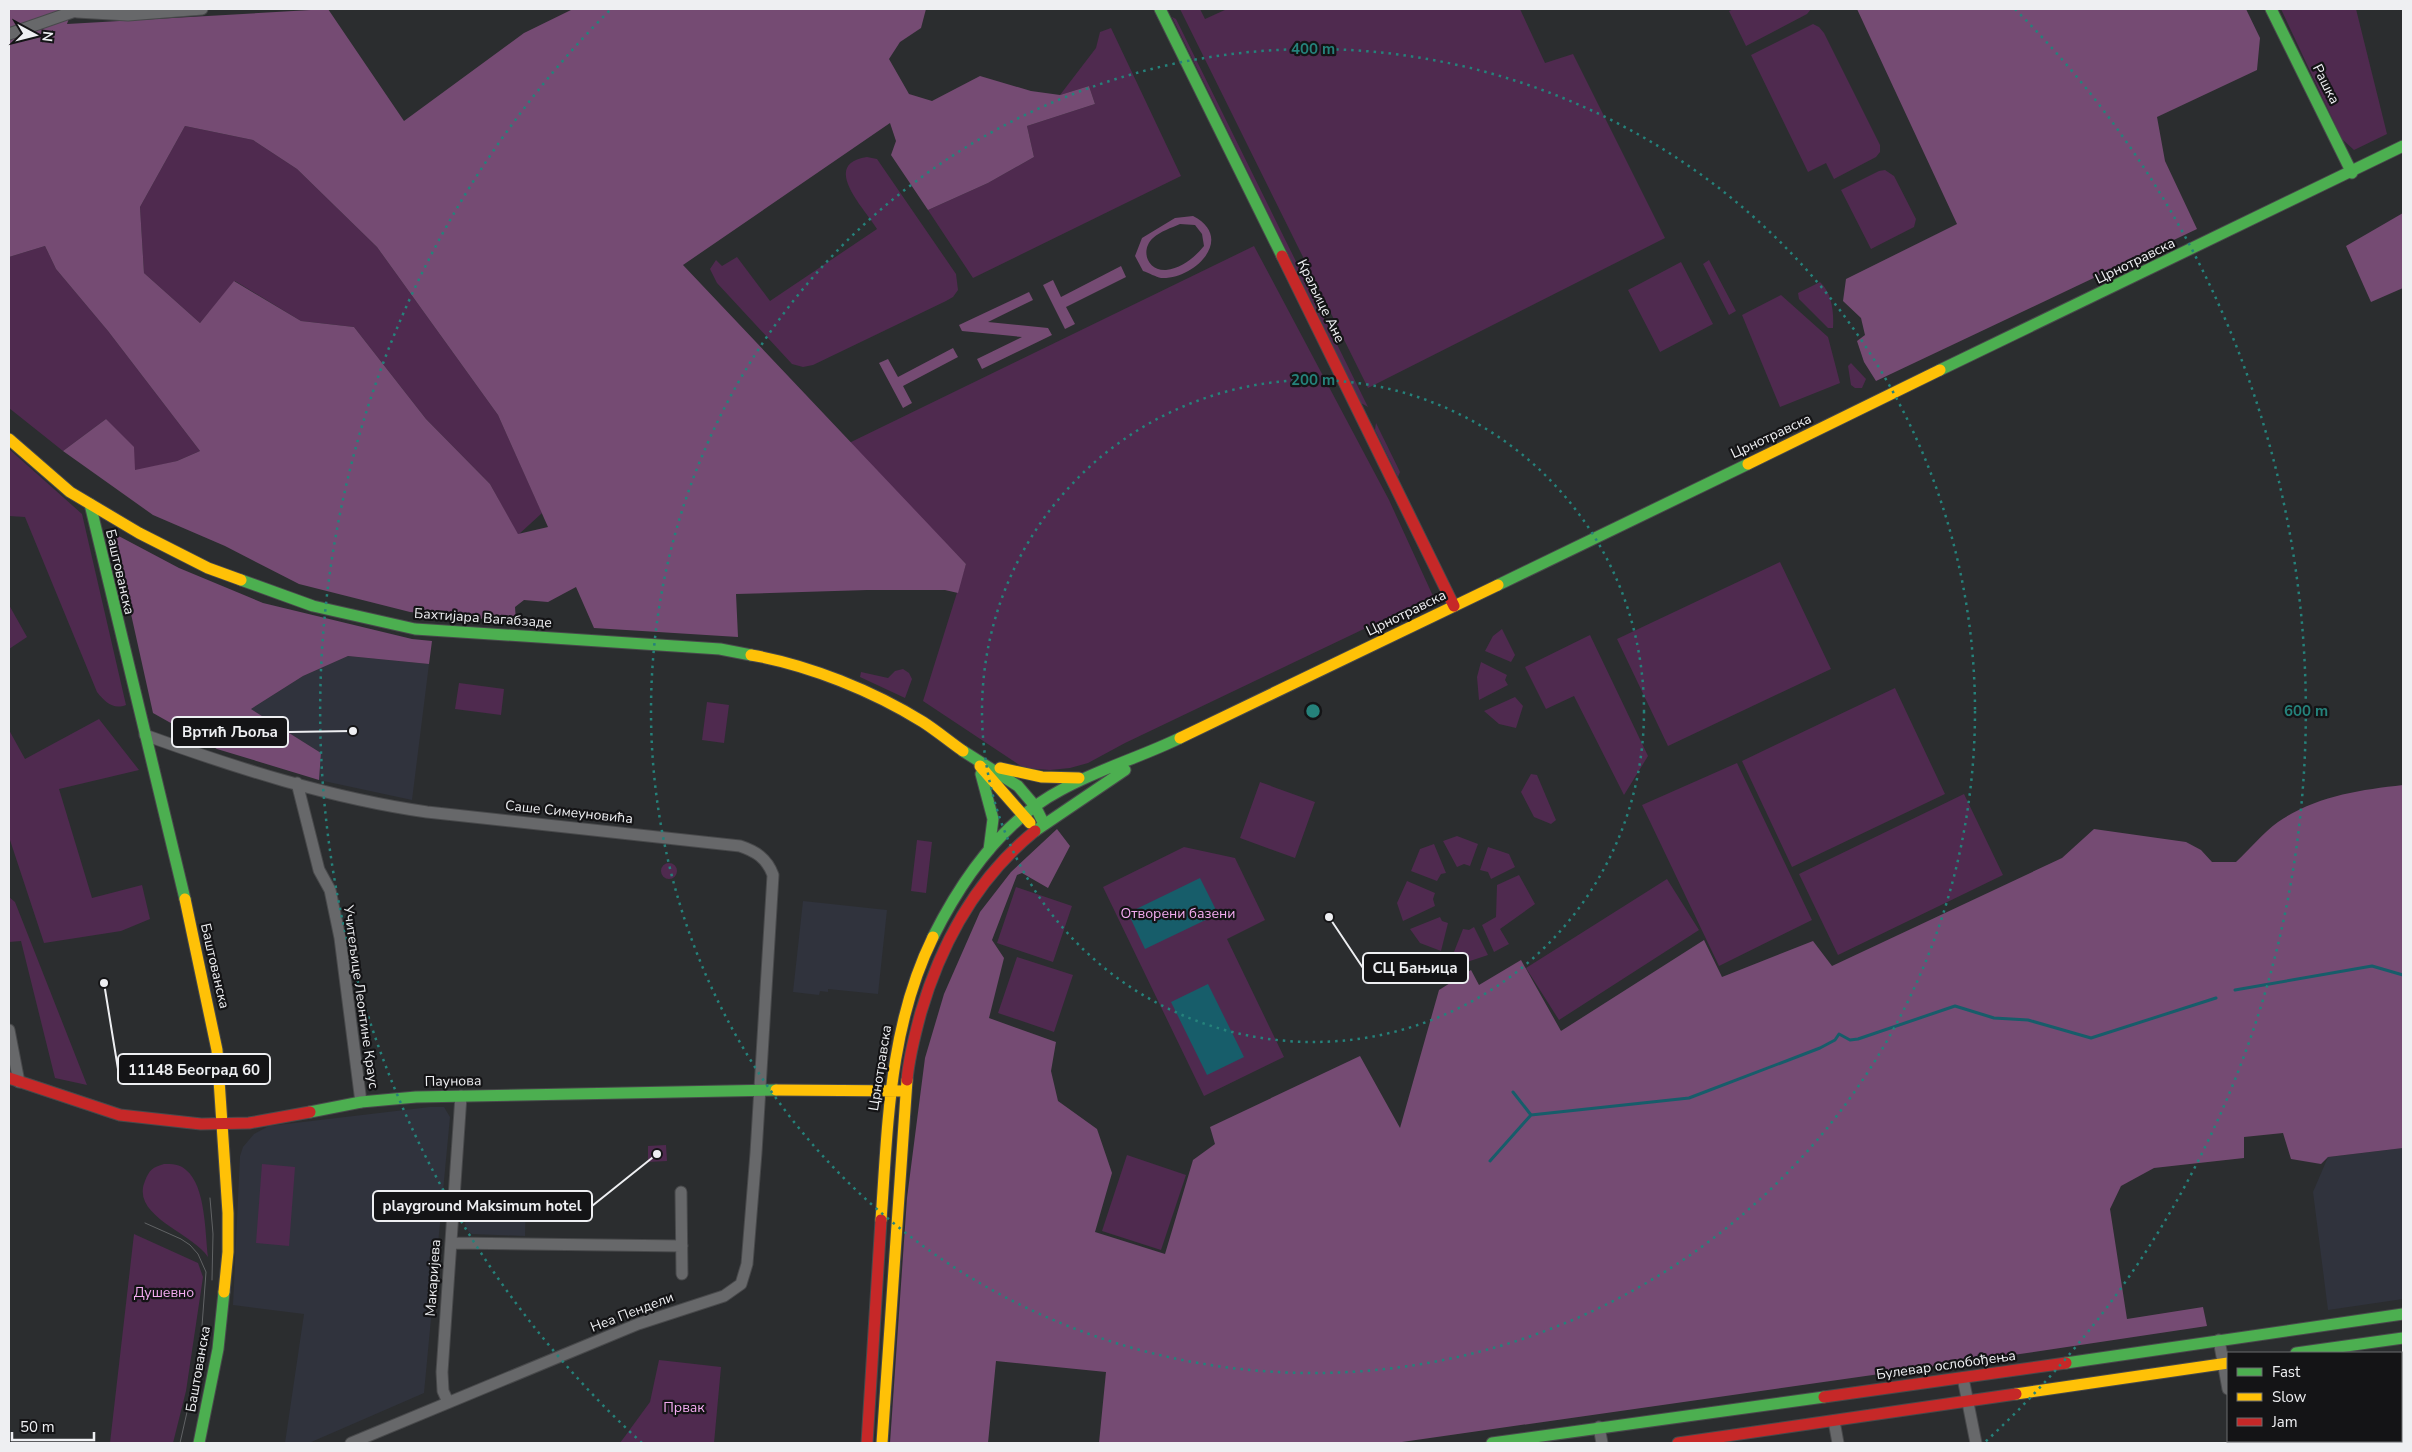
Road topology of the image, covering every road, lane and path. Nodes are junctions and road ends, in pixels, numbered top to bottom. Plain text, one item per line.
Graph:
1 (202, 9) edge
2 (1160, 9) edge
3 (2271, 9) edge
4 (79, 10) edge
5 (9, 34) edge
6 (2403, 146) edge
7 (2352, 173) junction
8 (9, 439) edge
9 (90, 504) junction
10 (1454, 606) junction
11 (145, 735) junction
12 (1150, 753) junction
13 (976, 761) junction
14 (1092, 777) junction
15 (297, 783) junction
16 (1035, 806) junction
17 (1024, 815) junction
18 (1040, 827) junction
19 (989, 850) junction
20 (9, 1030) edge
21 (14, 1080) edge
22 (760, 1090) junction
23 (890, 1091) junction
24 (906, 1091) junction
25 (461, 1096) junction
26 (361, 1102) junction
27 (223, 1124) junction
28 (681, 1192) dead end
29 (451, 1243) junction
30 (682, 1246) junction
31 (682, 1274) dead end
32 (2403, 1314) edge
33 (2403, 1338) edge
34 (2219, 1340) junction
35 (2303, 1352) edge
36 (2226, 1363) edge
37 (2227, 1376) edge
38 (1963, 1378) junction
39 (1967, 1400) junction
40 (448, 1402) junction
41 (1834, 1421) junction
42 (1599, 1427) junction
43 (199, 1443) edge
44 (351, 1443) edge
45 (867, 1443) edge
46 (882, 1443) edge
47 (1492, 1443) edge
48 (1602, 1443) edge
49 (1678, 1443) edge
50 (1838, 1443) edge
51 (1976, 1443) edge

1 - 4 street
2 - 10 main road, Краљице Ане
3 - 7 main road, Рашка
4 - 5 street
6 - 7 main road, Црнотравска
7 - 10 main road, Црнотравска
8 - 9 main road, Бахтијара Вагабзаде
9 - 11 main road, Баштованска
9 - 13 main road, Бахтијара Вагабзаде
10 - 12 main road, Црнотравска
11 - 15 street, Саше Симеуновића
11 - 27 main road, Баштованска
12 - 14 main road, Црнотравска
12 - 18 main road, Црнотравска
13 - 14 main road
13 - 16 main road, Бахтијара Вагабзаде
13 - 17 main road, Бахтијара Вагабзаде
13 - 19 main road
14 - 16 main road, Црнотравска
15 - 22 street, Саше Симеуновића
15 - 26 street, Учитељице Леонтине Краус
16 - 17 main road, Црнотравска
16 - 18 main road, Бахтијара Вагабзаде
17 - 18 main road, Бахтијара Вагабзаде
17 - 19 main road, Црнотравска
18 - 24 main road, Црнотравска
19 - 23 main road, Црнотравска
20 - 21 street
21 - 27 main road, Паунова
22 - 23 main road, Паунова
22 - 25 main road, Паунова
22 - 40 street, Неа Пендели
23 - 24 main road, Паунова
23 - 45 main road, Црнотравска
24 - 46 main road, Црнотравска
25 - 26 main road, Паунова
25 - 29 street, Макаријева
26 - 27 main road, Паунова
27 - 43 main road, Баштованска
28 - 30 street
29 - 30 street
29 - 40 street, Макаријева
30 - 31 street
32 - 34 main road, Булевар ослобођења
33 - 35 main road
34 - 36 street
34 - 38 main road, Булевар ослобођења
36 - 37 street
36 - 39 main road
38 - 39 street
38 - 42 main road, Булевар ослобођења
39 - 41 main road
39 - 51 street
40 - 44 street, Неа Пендели
41 - 49 main road
41 - 50 street
42 - 47 main road, Булевар ослобођења
42 - 48 street

